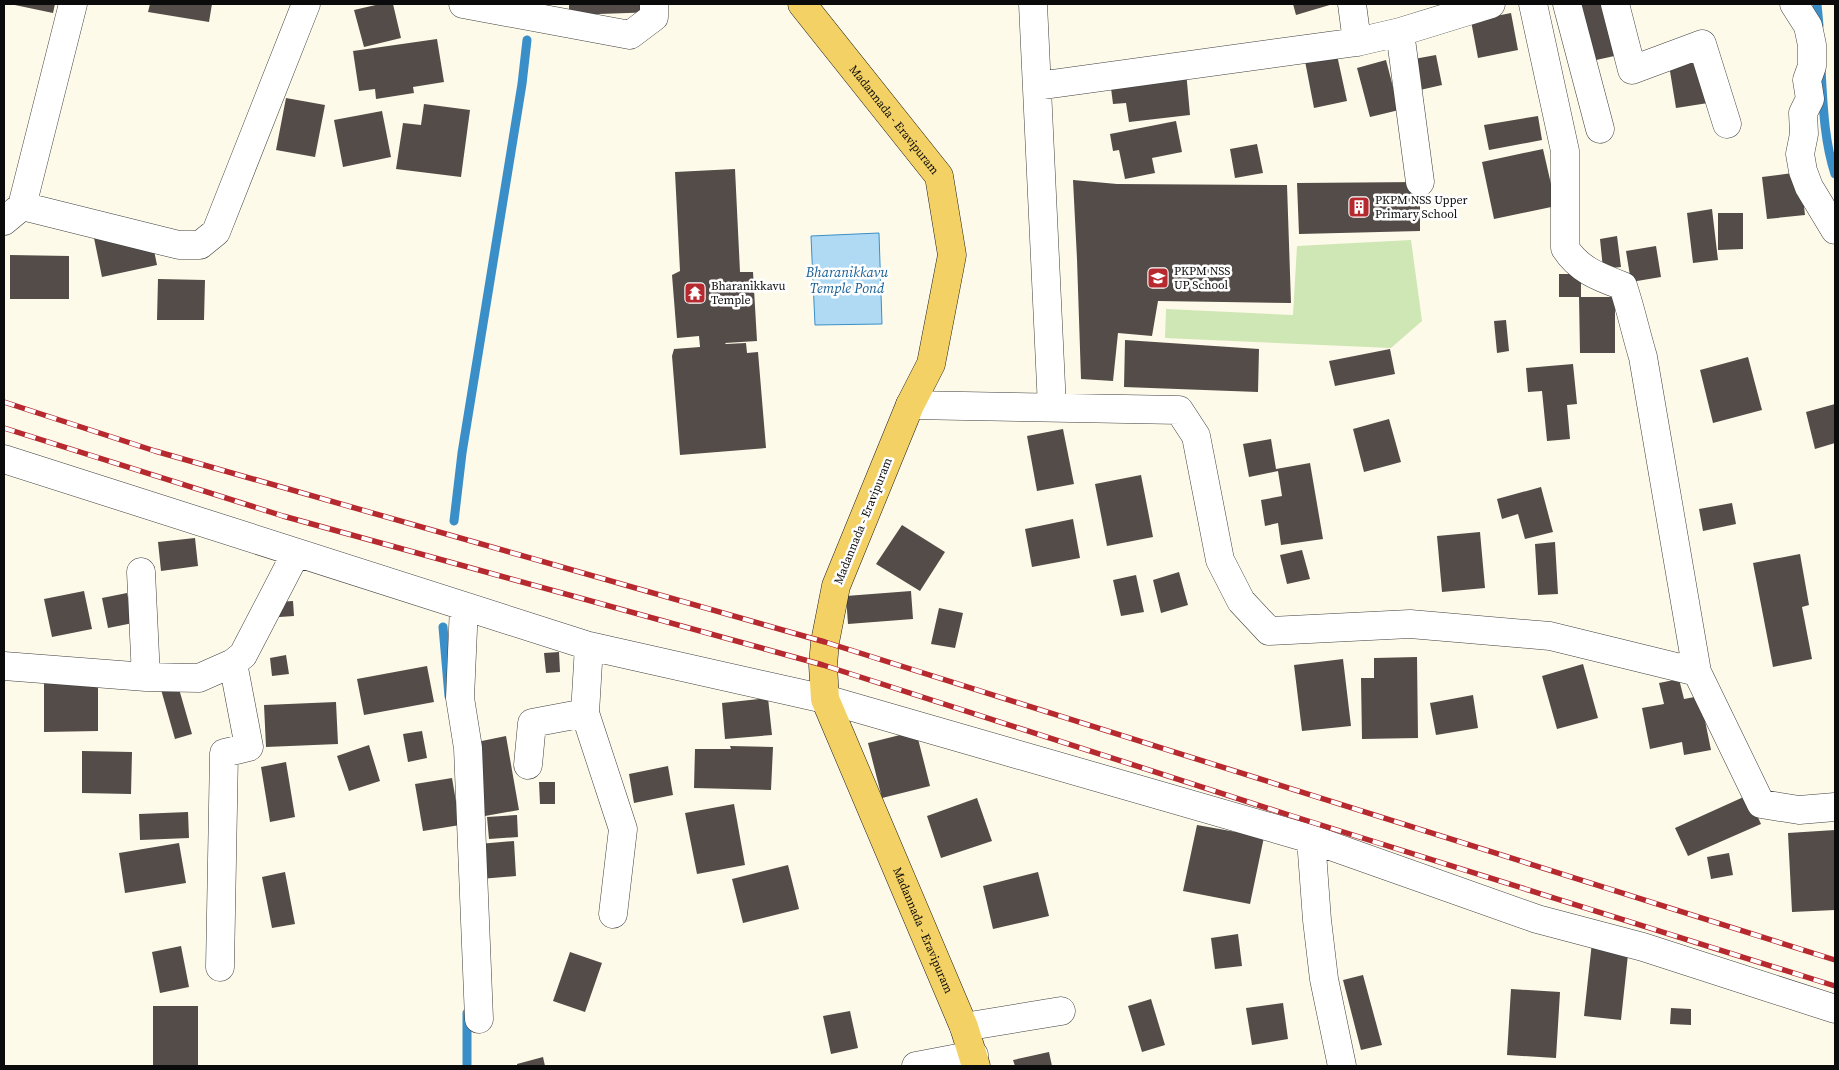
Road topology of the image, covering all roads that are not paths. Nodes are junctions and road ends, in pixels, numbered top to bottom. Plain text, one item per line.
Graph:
1 (73, 4) edge
2 (306, 4) edge
3 (463, 4) edge
4 (654, 4) edge
5 (802, 4) edge
6 (1033, 4) edge
7 (1352, 4) edge
8 (1491, 4) edge
9 (1533, 4) edge
10 (1566, 4) edge
11 (1615, 4) edge
12 (1794, 4) edge
13 (1400, 32) junction
14 (1357, 42) junction
15 (1037, 86) junction
16 (1727, 124) dead end
17 (1600, 129) dead end
18 (1420, 182) dead end
19 (13, 214) edge
20 (1835, 230) edge
21 (910, 405) junction
22 (1052, 407) junction
23 (4, 460) edge
24 (296, 552) junction
25 (141, 572) dead end
26 (464, 606) junction
27 (590, 646) junction
28 (233, 663) junction
29 (4, 666) edge
30 (1697, 672) junction
31 (146, 677) junction
32 (825, 699) junction
33 (585, 713) junction
34 (528, 765) dead end
35 (1835, 807) edge
36 (1311, 839) junction
37 (613, 914) dead end
38 (220, 967) dead end
39 (1835, 1010) edge
40 (1061, 1011) dead end
41 (479, 1020) dead end
42 (964, 1027) junction
43 (975, 1061) edge
44 (916, 1066) edge
45 (1342, 1066) edge

1 - 19 street
2 - 19 street
3 - 4 street
5 - 21 main road, Madannada - Eravipuram
6 - 15 street
7 - 14 street
8 - 13 street
9 - 30 street
10 - 17 street
11 - 16 street
12 - 20 street
13 - 14 street
13 - 18 street
14 - 15 street
15 - 22 street
21 - 22 street
21 - 32 main road, Madannada - Eravipuram
22 - 30 street
23 - 24 street
24 - 26 street
24 - 28 street
25 - 31 street
26 - 27 street
26 - 41 street
27 - 32 street
27 - 33 street
28 - 31 street
28 - 38 street
29 - 31 street
30 - 35 street
32 - 36 street
32 - 42 main road, Madannada - Eravipuram
33 - 34 street
33 - 37 street
36 - 39 street
36 - 45 street
40 - 42 street
42 - 43 main road, Madannada - Eravipuram
43 - 44 street

